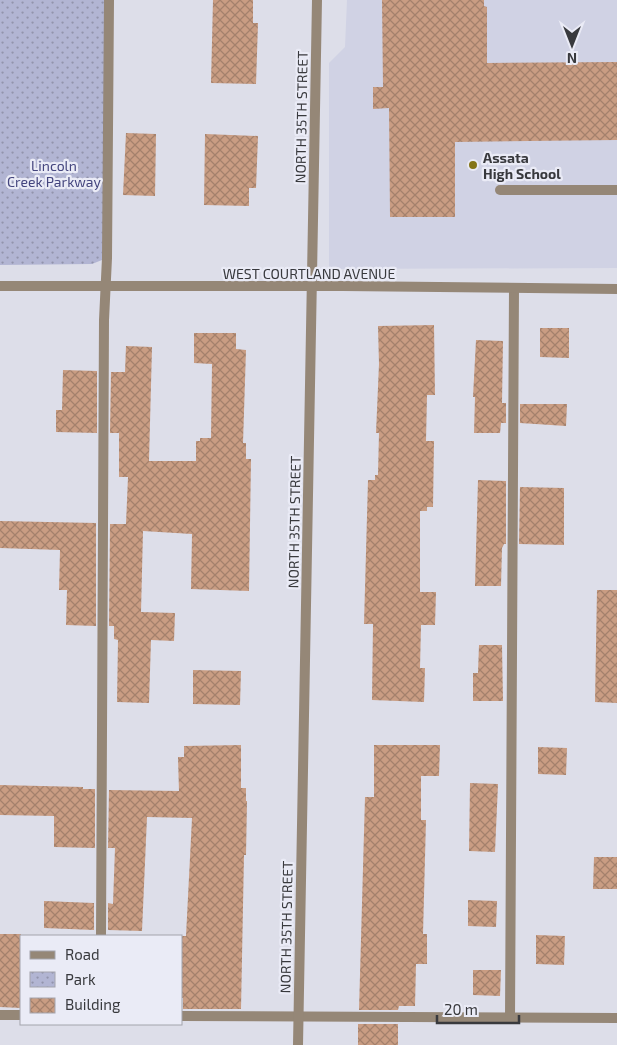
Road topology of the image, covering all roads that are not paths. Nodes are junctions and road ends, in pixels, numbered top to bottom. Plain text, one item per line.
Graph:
1 (109, 0) edge
2 (317, 0) edge
3 (500, 190) dead end
4 (617, 190) edge
5 (0, 286) edge
6 (312, 286) junction
7 (105, 287) junction
8 (514, 288) junction
9 (617, 289) edge
10 (101, 935) edge
11 (0, 1015) edge
12 (20, 1015) edge
13 (182, 1016) edge
14 (298, 1017) junction
15 (510, 1018) junction
16 (617, 1018) edge
17 (298, 1045) edge

1 - 7 street
2 - 6 street, NORTH 35TH STREET
3 - 4 street
5 - 7 street, WEST COURTLAND AVENUE
6 - 7 street, WEST COURTLAND AVENUE
6 - 8 street, WEST COURTLAND AVENUE
6 - 14 street, NORTH 35TH STREET
7 - 10 street
8 - 9 street, WEST COURTLAND AVENUE
8 - 15 street
11 - 12 street
13 - 14 street
14 - 15 street
14 - 17 street, NORTH 35TH STREET
15 - 16 street

